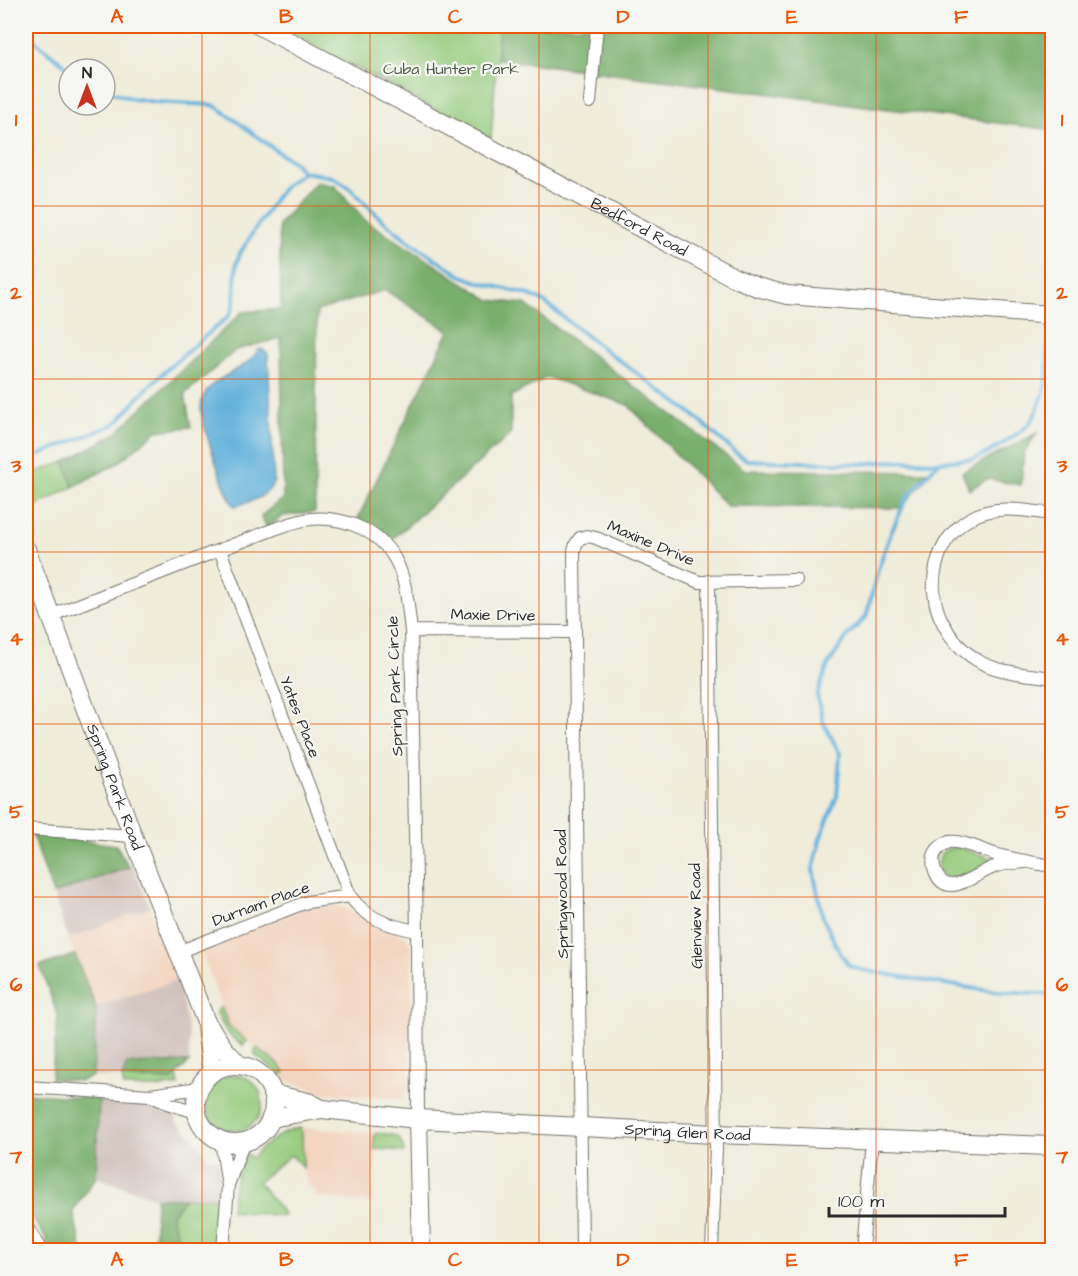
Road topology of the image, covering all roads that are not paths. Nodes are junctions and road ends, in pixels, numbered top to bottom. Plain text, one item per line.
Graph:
1 (260, 26) edge
2 (597, 26) edge
3 (590, 102) dead end
4 (1053, 315) edge
5 (1053, 514) edge
6 (580, 538) joint
7 (26, 549) edge
8 (220, 550) junction
9 (796, 580) dead end
10 (709, 581) junction
11 (50, 616) junction
12 (411, 631) junction
13 (574, 633) junction
14 (1053, 678) edge
15 (26, 829) edge
16 (134, 836) junction
17 (1025, 862) junction
18 (1053, 866) edge
19 (350, 896) junction
20 (417, 931) junction
21 (178, 952) junction
22 (206, 1022) junction
23 (239, 1065) junction
24 (212, 1072) junction
25 (26, 1087) edge
26 (199, 1088) junction
27 (272, 1094) junction
28 (150, 1095) junction
29 (322, 1109) junction
30 (196, 1112) junction
31 (271, 1118) junction
32 (418, 1119) junction
33 (582, 1127) junction
34 (715, 1134) junction
35 (221, 1140) junction
36 (248, 1140) junction
37 (872, 1140) junction
38 (1053, 1146) edge
39 (228, 1186) junction
40 (26, 1235) edge
41 (35, 1251) edge
42 (223, 1251) edge
43 (421, 1251) edge
44 (582, 1251) edge
45 (711, 1251) edge
46 (862, 1251) edge

1 - 4 street, Bedford Road
2 - 3 street
5 - 14 street
6 - 10 street, Maxine Drive
6 - 13 street, Springwood Road
7 - 11 street, Spring Park Road
8 - 11 street, Spring Park Circle
8 - 12 street, Spring Park Circle
8 - 19 street, Yates Place
9 - 10 street, Maxine Drive
10 - 34 street, Glenview Road
11 - 16 street, Spring Park Road
12 - 13 street, Maxie Drive
12 - 20 street, Spring Park Circle
13 - 33 street, Springwood Road
15 - 16 street
16 - 21 street, Spring Park Road
17 - 17 street
17 - 18 street
19 - 20 street
19 - 21 street, Durnam Place
20 - 32 street, Spring Park Circle
21 - 22 street, Spring Park Road
22 - 23 street, Spring Park Road
22 - 24 street, Spring Park Road
23 - 24 street
23 - 27 street
24 - 26 street
25 - 28 street
26 - 28 street
26 - 30 street
27 - 29 street, Spring Glen Road
27 - 31 street
28 - 30 street
29 - 31 street, Spring Glen Road
29 - 32 street, Spring Glen Road
30 - 35 street
31 - 36 street
32 - 33 street, Spring Glen Road
32 - 43 street
33 - 34 street, Spring Glen Road
33 - 44 street, Springwood Road
34 - 37 street, Spring Glen Road
34 - 45 street, Glenview Road
35 - 36 street
35 - 39 street
36 - 39 street
37 - 38 street, Spring Glen Road
37 - 46 street
39 - 42 street
40 - 41 highway

